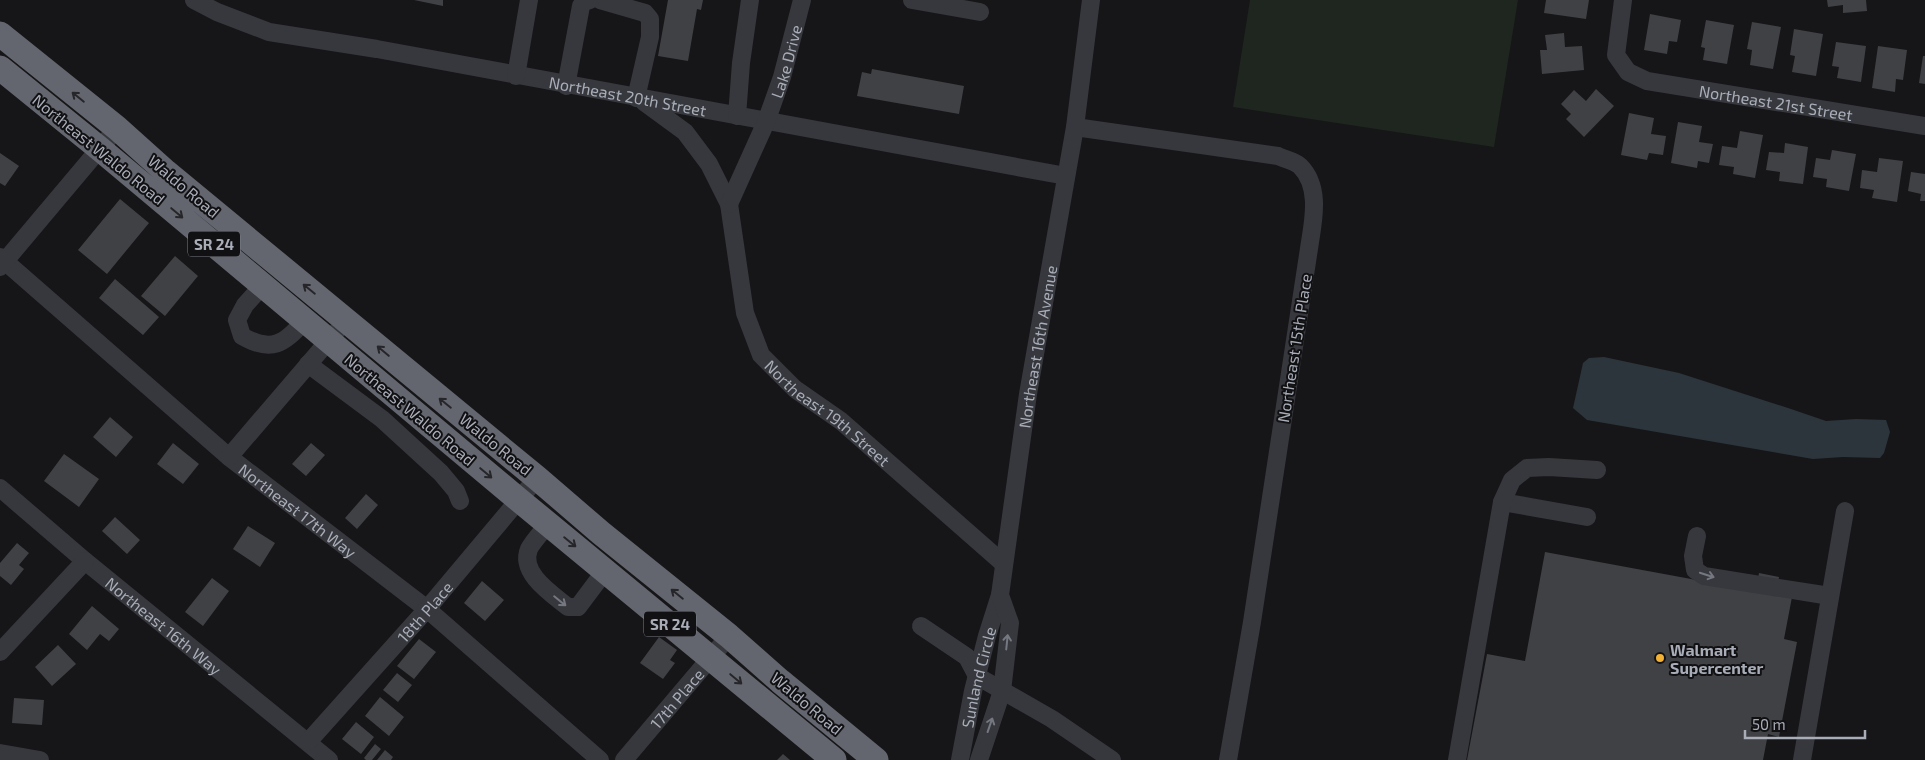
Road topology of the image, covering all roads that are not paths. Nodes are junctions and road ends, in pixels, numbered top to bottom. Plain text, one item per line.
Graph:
1 (194, 0) edge
2 (530, 0) edge
3 (590, 0) edge
4 (600, 0) edge
5 (750, 0) edge
6 (802, 0) edge
7 (912, 0) edge
8 (1091, 0) edge
9 (1623, 0) edge
10 (980, 12) dead end
11 (0, 34) edge
12 (0, 68) edge
13 (516, 76) junction
14 (566, 86) junction
15 (638, 99) junction
16 (737, 116) junction
17 (766, 122) junction
18 (1925, 126) edge
19 (1075, 127) junction
20 (116, 128) junction
21 (100, 149) junction
22 (1066, 176) junction
23 (729, 204) junction
24 (2, 262) edge
25 (263, 285) junction
26 (305, 320) junction
27 (346, 320) junction
28 (329, 340) junction
29 (308, 364) junction
30 (229, 457) junction
31 (1597, 470) dead end
32 (537, 478) junction
33 (0, 488) edge
34 (518, 500) junction
35 (460, 501) dead end
36 (1502, 502) junction
37 (1845, 511) dead end
38 (1587, 517) dead end
39 (548, 524) junction
40 (1697, 536) dead end
41 (85, 561) junction
42 (1004, 564) junction
43 (605, 571) junction
44 (1000, 595) junction
45 (1830, 596) junction
46 (427, 609) junction
47 (921, 626) dead end
48 (729, 636) junction
49 (0, 652) edge
50 (711, 657) junction
51 (977, 676) junction
52 (1002, 691) junction
53 (308, 742) junction
54 (0, 753) edge
55 (827, 754) edge
56 (40, 760) edge
57 (328, 760) edge
58 (600, 760) edge
59 (624, 760) edge
60 (876, 760) edge
61 (960, 760) edge
62 (979, 760) edge
63 (1112, 760) edge
64 (1228, 760) edge
65 (1457, 760) edge
66 (1802, 760) edge

1 - 13 street, Northeast 20th Street
2 - 13 street
3 - 14 street
4 - 15 street
5 - 16 street
6 - 17 street, Lake Drive
7 - 10 street
8 - 19 street, Northeast 16th Avenue
9 - 18 street, Northeast 21st Street
20 -> 11 highway, Northeast Waldo Road / SR 24
12 - 21 highway, Northeast Waldo Road / SR 24
13 - 14 street, Northeast 20th Street
14 - 15 street, Northeast 20th Street
15 - 16 street, Northeast 20th Street
15 - 23 street, Northeast 19th Street
16 - 17 street, Northeast 20th Street
17 - 22 street, Northeast 20th Street
17 - 23 street, Lake Drive
19 - 22 street, Northeast 16th Avenue
19 - 64 street, Northeast 15th Place
20 - 21 street
27 -> 20 highway, Waldo Road / SR 24
21 - 24 street
21 -> 25 highway, Northeast Waldo Road / SR 24
22 - 42 street, Northeast 16th Avenue
23 - 42 street, Northeast 19th Street
24 - 30 street, Northeast 17th Way
25 - 26 highway, Northeast Waldo Road / SR 24
25 - 26 street
26 - 28 highway, Northeast Waldo Road / SR 24
27 - 28 street
32 -> 27 highway, Waldo Road / SR 24
28 - 29 street
28 -> 34 highway, Northeast Waldo Road / SR 24
29 - 30 street
29 - 35 street
30 - 46 street, Northeast 17th Way
31 - 36 street
32 - 34 street, 18th Place
48 -> 32 highway, Waldo Road / SR 24
33 - 41 street, Northeast 16th Way
34 - 39 highway, Northeast Waldo Road / SR 24
34 - 46 street, 18th Place
36 - 38 street
36 - 65 street
37 - 45 street
39 -> 43 highway, Northeast Waldo Road / SR 24
39 -> 43 street
40 -> 45 street
41 - 49 street
41 - 53 street, Northeast 16th Way
42 - 44 street, Northeast 16th Avenue
43 - 50 highway, Northeast Waldo Road / SR 24
44 - 51 street, Sunland Circle
52 -> 44 street, Northeast 16th Avenue
45 - 66 street
46 - 53 street, 18th Place
46 - 58 street, Northeast 17th Way
47 - 51 street
48 - 50 street, 17th Place
48 - 60 highway, Waldo Road / SR 24
50 -> 55 highway, Northeast Waldo Road / SR 24
50 - 59 street, 17th Place
51 - 52 street
51 - 61 street, Sunland Circle
62 -> 52 street, Sunland Circle
52 - 63 street
53 - 57 street, Northeast 16th Way
54 - 56 street

